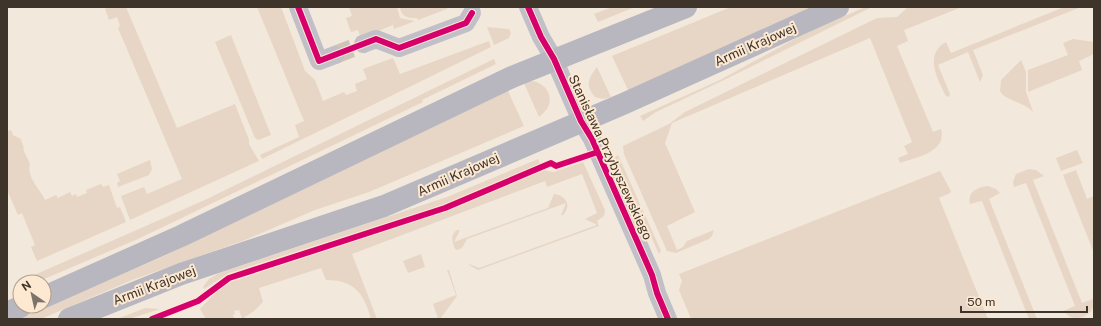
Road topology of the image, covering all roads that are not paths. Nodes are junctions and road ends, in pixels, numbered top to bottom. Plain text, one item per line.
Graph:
1 (298, 7) edge
2 (528, 7) edge
3 (686, 7) edge
4 (838, 7) edge
5 (472, 13) dead end
6 (363, 44) tunnel mouth
7 (335, 55) tunnel mouth
8 (554, 59) junction
9 (581, 121) junction
10 (52, 294) edge
11 (69, 319) edge
12 (668, 319) edge

1 - 7 street
2 - 8 street, Stanisława Przybyszewskiego
3 - 8 main road
4 - 9 main road, Armii Krajowej
5 - 6 street
8 - 9 street, Stanisława Przybyszewskiego
8 - 10 main road
9 - 11 main road, Armii Krajowej
9 - 12 street, Stanisława Przybyszewskiego

